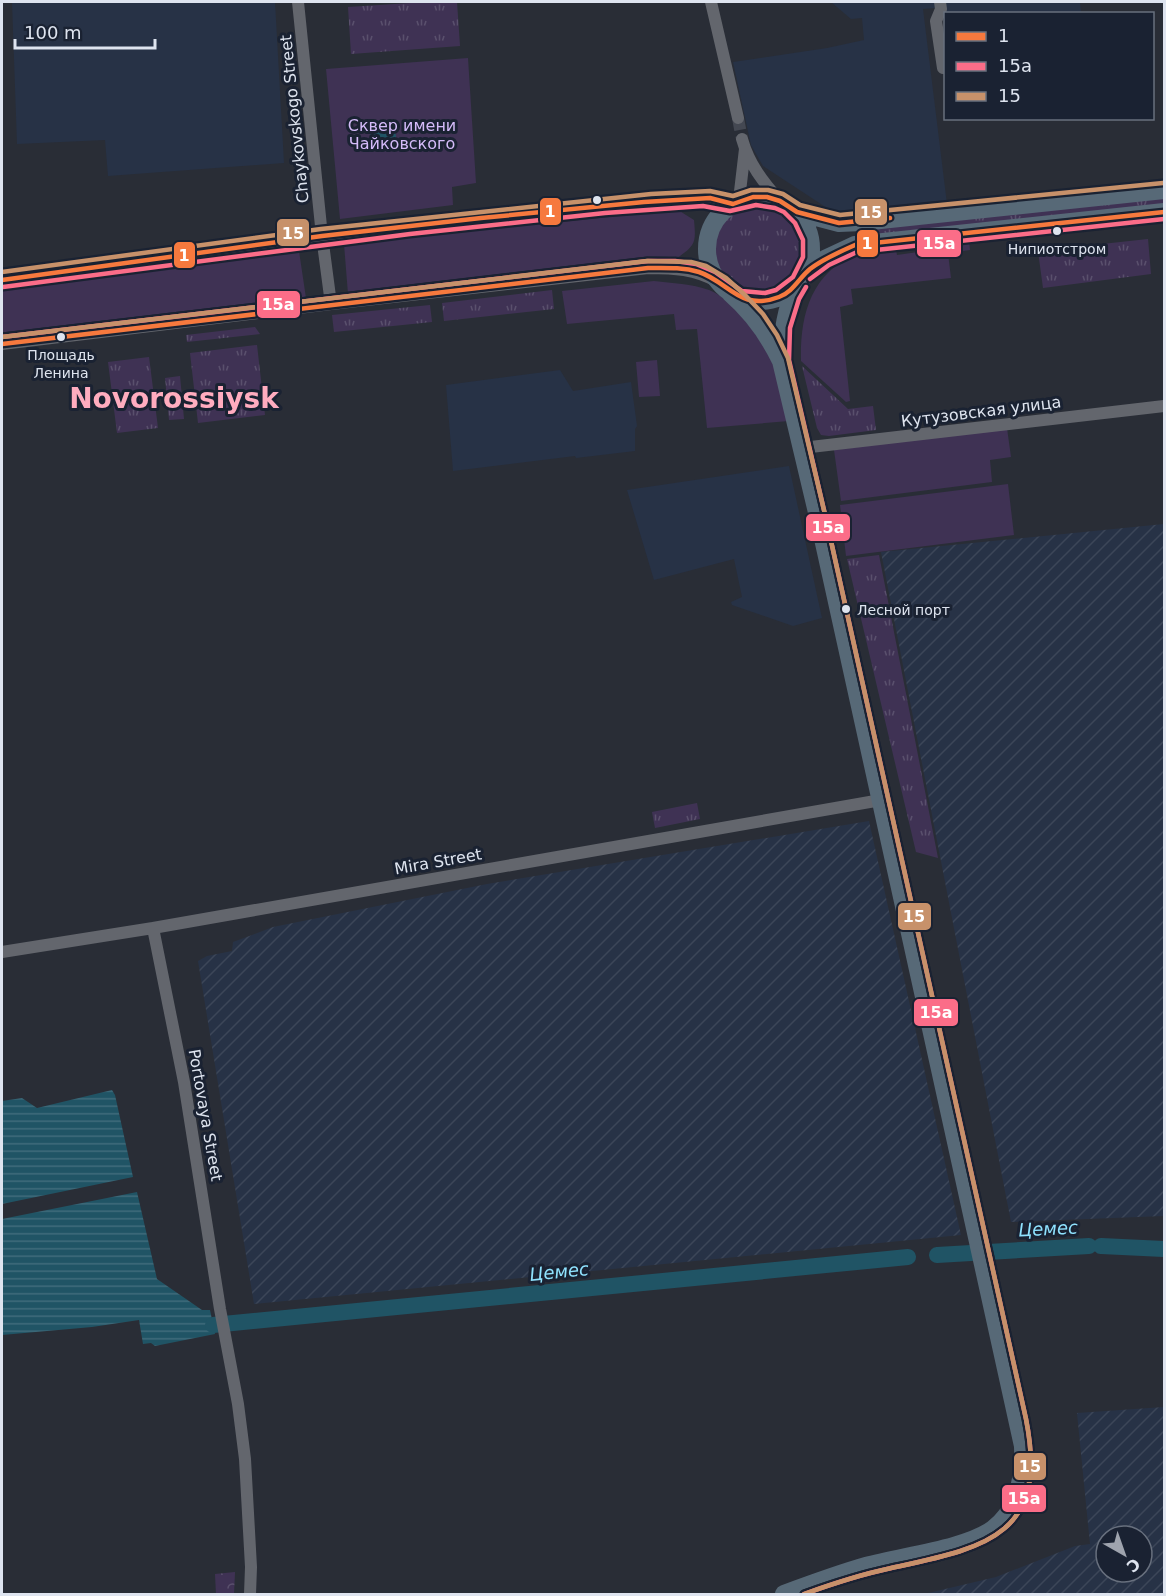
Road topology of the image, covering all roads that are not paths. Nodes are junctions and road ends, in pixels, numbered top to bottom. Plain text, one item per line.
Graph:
1 (298, 2) edge
2 (711, 2) edge
3 (940, 2) edge
4 (943, 68) dead end
5 (738, 118) tunnel mouth
6 (1164, 190) edge
7 (780, 201) junction
8 (736, 202) junction
9 (797, 212) junction
10 (1164, 212) edge
11 (322, 237) junction
12 (802, 278) junction
13 (2, 280) edge
14 (724, 287) junction
15 (331, 304) junction
16 (2, 344) edge
17 (781, 361) junction
18 (1164, 406) edge
19 (802, 448) junction
20 (881, 800) junction
21 (153, 928) junction
22 (2, 952) edge
23 (250, 1594) edge
24 (784, 1594) edge

1 - 11 street, Chaykovskogo Street
2 - 5 street
3 - 4 street
6 - 9 highway
7 - 8 highway
7 - 8 street
7 - 9 highway
8 - 11 street
8 - 14 highway
9 - 12 highway
10 - 12 highway
11 - 13 street
11 - 15 street, Chaykovskogo Street
12 - 14 highway
12 - 17 highway
14 - 15 street
14 - 17 highway
15 - 16 street
17 - 19 highway
18 - 19 street, Кутузовская улица
19 - 20 highway
20 - 21 street, Mira Street
20 - 24 highway
21 - 22 street, Mira Street
21 - 23 street, Portovaya Street

